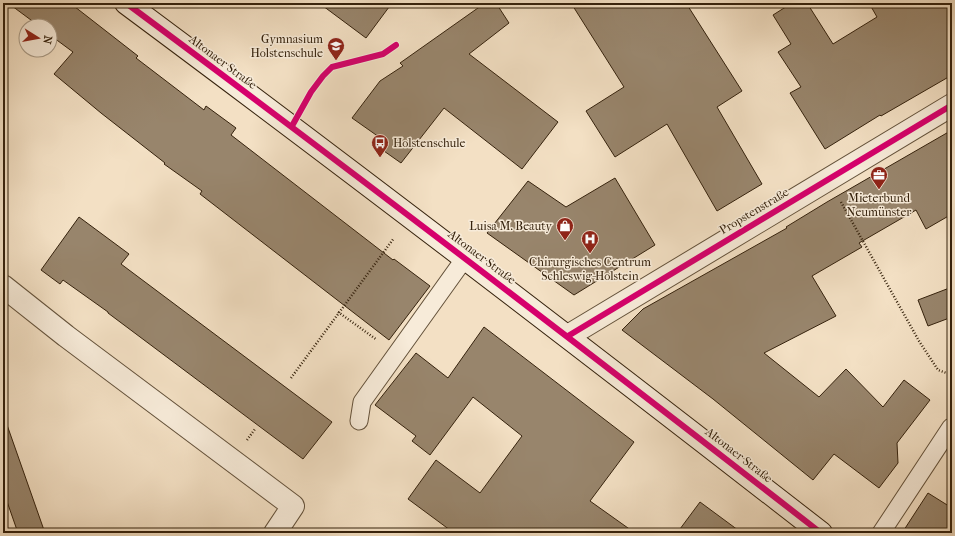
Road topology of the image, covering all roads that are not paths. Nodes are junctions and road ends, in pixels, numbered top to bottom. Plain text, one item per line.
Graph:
1 (126, 3) edge
2 (952, 105) edge
3 (465, 258) junction
4 (3, 286) edge
5 (568, 336) junction
6 (359, 422) dead end
7 (951, 427) edge
8 (275, 533) edge
9 (821, 533) edge
10 (880, 533) edge

1 - 3 main road, Altonaer Straße
2 - 5 main road, Propstenstraße
3 - 5 main road, Altonaer Straße
3 - 6 lane
4 - 8 main road
5 - 9 main road, Altonaer Straße
7 - 10 lane

